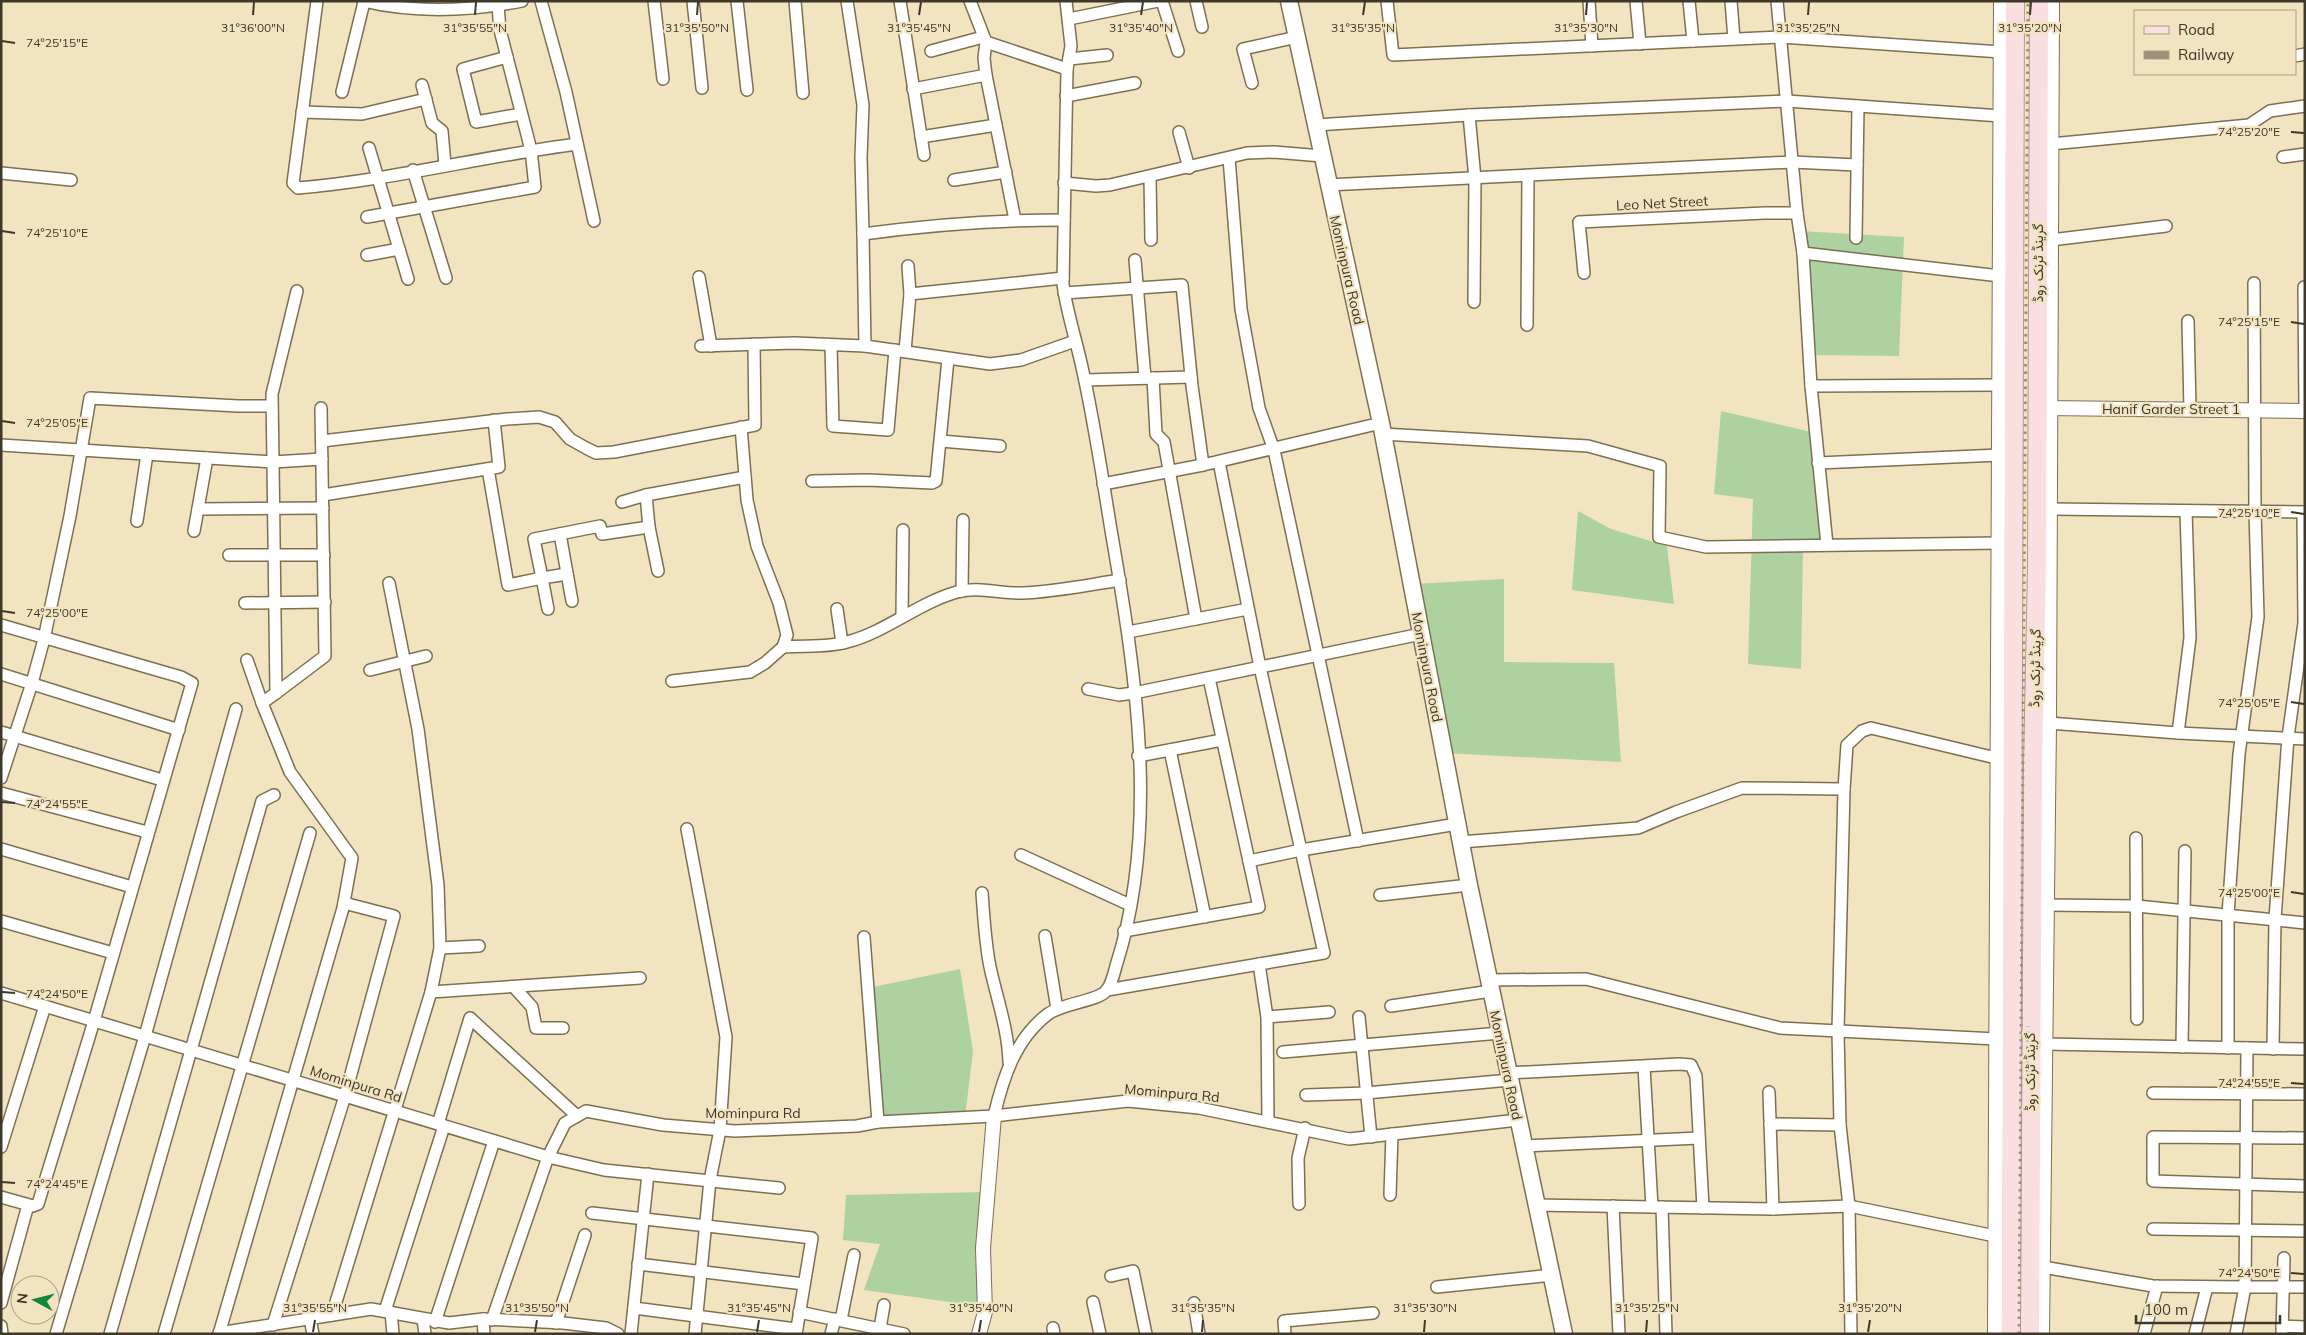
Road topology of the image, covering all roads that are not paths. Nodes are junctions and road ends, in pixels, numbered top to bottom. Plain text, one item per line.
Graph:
1 (317, 1) edge
2 (363, 1) edge
3 (522, 1) edge
4 (541, 1) edge
5 (654, 1) edge
6 (693, 1) edge
7 (737, 1) edge
8 (794, 1) edge
9 (848, 1) edge
10 (900, 1) edge
11 (970, 1) edge
12 (1066, 1) edge
13 (1162, 1) edge
14 (1196, 1) edge
15 (1289, 1) edge
16 (1387, 1) edge
17 (1589, 1) edge
18 (1636, 1) edge
19 (1689, 1) edge
20 (1730, 1) edge
21 (1778, 1) edge
22 (2001, 1) edge
23 (2015, 1) edge
24 (2038, 1) edge
25 (2052, 1) edge
26 (1151, 2) edge
27 (498, 6) junction
28 (1070, 19) junction
29 (1202, 28) dead end
30 (1297, 37) junction
31 (1781, 37) junction
32 (1734, 39) junction
33 (984, 40) junction
34 (1693, 41) junction
35 (1640, 44) junction
36 (1592, 46) junction
37 (931, 51) dead end
38 (1178, 51) dead end
39 (2001, 52) junction
40 (1106, 56) dead end
41 (507, 57) junction
42 (1068, 64) junction
43 (986, 76) junction
44 (663, 79) dead end
45 (1136, 83) dead end
46 (1252, 83) dead end
47 (422, 85) dead end
48 (702, 88) dead end
49 (913, 89) junction
50 (747, 90) dead end
51 (342, 92) dead end
52 (803, 93) dead end
53 (1066, 96) junction
54 (426, 99) junction
55 (1787, 101) junction
56 (1858, 106) junction
57 (2305, 106) edge
58 (302, 112) junction
59 (521, 114) junction
60 (1469, 115) junction
61 (2001, 116) junction
62 (996, 125) junction
63 (1316, 125) junction
64 (1179, 132) dead end
65 (921, 137) junction
66 (577, 144) junction
67 (2051, 144) junction
68 (369, 148) dead end
69 (531, 150) junction
70 (2305, 154) edge
71 (924, 155) dead end
72 (1322, 156) junction
73 (2283, 157) dead end
74 (1229, 158) junction
75 (1792, 162) junction
76 (445, 165) junction
77 (1857, 165) junction
78 (1189, 168) junction
79 (413, 170) junction
80 (1006, 172) junction
81 (1, 173) edge
82 (378, 176) junction
83 (1528, 176) junction
84 (1150, 177) junction
85 (1475, 178) junction
86 (71, 180) dead end
87 (954, 180) dead end
88 (1064, 182) junction
89 (1327, 185) junction
90 (424, 206) junction
91 (389, 213) junction
92 (1797, 213) junction
93 (367, 216) dead end
94 (1015, 220) junction
95 (1064, 220) junction
96 (594, 222) dead end
97 (2166, 226) dead end
98 (863, 234) junction
99 (1856, 238) dead end
100 (1151, 240) dead end
101 (2051, 240) junction
102 (400, 249) junction
103 (1803, 253) junction
104 (367, 255) dead end
105 (1135, 260) dead end
106 (908, 266) dead end
107 (1584, 273) dead end
108 (2000, 276) junction
109 (699, 277) dead end
110 (446, 278) dead end
111 (1063, 278) junction
112 (408, 279) dead end
113 (2254, 283) dead end
114 (2304, 287) edge
115 (1136, 288) junction
116 (297, 291) dead end
117 (1064, 293) junction
118 (910, 294) junction
119 (1474, 302) dead end
120 (2188, 322) dead end
121 (1527, 325) dead end
122 (1075, 341) junction
123 (754, 344) junction
124 (832, 345) junction
125 (865, 346) junction
126 (900, 350) junction
127 (948, 358) junction
128 (1191, 377) junction
129 (1149, 378) junction
130 (1085, 380) junction
131 (1999, 385) junction
132 (1811, 386) junction
133 (271, 406) junction
134 (321, 408) dead end
135 (2044, 408) junction
136 (2190, 410) junction
137 (2255, 410) junction
138 (2305, 411) edge
139 (494, 420) junction
140 (741, 427) junction
141 (1382, 428) junction
142 (322, 441) junction
143 (941, 441) junction
144 (1, 445) edge
145 (1000, 446) dead end
146 (82, 450) junction
147 (1274, 450) junction
148 (147, 454) junction
149 (1999, 456) junction
150 (207, 458) junction
151 (322, 459) junction
152 (273, 462) junction
153 (1218, 462) junction
154 (1818, 463) junction
155 (1203, 465) junction
156 (488, 469) junction
157 (1168, 472) junction
158 (745, 477) junction
159 (812, 481) dead end
160 (1103, 484) junction
161 (323, 495) junction
162 (646, 495) junction
163 (622, 502) dead end
164 (274, 508) junction
165 (323, 508) junction
166 (198, 509) junction
167 (2050, 509) junction
168 (2186, 511) junction
169 (2254, 512) junction
170 (2304, 512) edge
171 (137, 520) dead end
172 (963, 520) dead end
173 (649, 527) junction
174 (903, 530) dead end
175 (194, 531) dead end
176 (560, 534) junction
177 (1999, 543) junction
178 (1827, 545) junction
179 (274, 555) junction
180 (324, 555) junction
181 (229, 556) dead end
182 (2014, 568) junction
183 (2044, 568) junction
184 (658, 571) dead end
185 (567, 574) junction
186 (542, 578) junction
187 (1120, 580) junction
188 (389, 583) dead end
189 (962, 591) junction
190 (572, 601) dead end
191 (325, 602) junction
192 (245, 603) dead end
193 (274, 603) junction
194 (548, 609) dead end
195 (837, 609) dead end
196 (1248, 609) junction
197 (902, 617) junction
198 (1196, 619) junction
199 (1, 624) edge
200 (1128, 632) junction
201 (1421, 634) junction
202 (44, 639) junction
203 (842, 643) junction
204 (782, 647) junction
205 (1319, 655) junction
206 (426, 656) dead end
207 (247, 660) dead end
208 (403, 662) junction
209 (1260, 667) junction
210 (370, 670) dead end
211 (1, 674) edge
212 (1209, 678) junction
213 (672, 681) dead end
214 (32, 683) junction
215 (1088, 689) dead end
216 (276, 693) junction
217 (1134, 693) junction
218 (262, 703) junction
219 (236, 709) dead end
220 (2049, 724) junction
221 (179, 730) junction
222 (1, 732) edge
223 (2178, 733) junction
224 (15, 736) junction
225 (2242, 736) junction
226 (2288, 737) junction
227 (2305, 739) edge
228 (1222, 740) junction
229 (1170, 750) junction
230 (1138, 756) junction
231 (1996, 758) junction
232 (1, 778) edge
233 (162, 780) junction
234 (1844, 789) junction
235 (1, 793) edge
236 (274, 795) dead end
237 (1457, 824) junction
238 (687, 829) dead end
239 (148, 832) junction
240 (310, 833) dead end
241 (2136, 838) dead end
242 (1358, 841) junction
243 (1461, 842) junction
244 (1, 849) edge
245 (1301, 850) junction
246 (2184, 851) dead end
247 (1021, 855) dead end
248 (1249, 861) junction
249 (1469, 885) junction
250 (132, 887) junction
251 (982, 893) dead end
252 (1380, 895) dead end
253 (344, 903) junction
254 (1130, 905) junction
255 (2046, 905) junction
256 (2137, 906) junction
257 (2184, 911) junction
258 (2228, 915) junction
259 (1205, 917) junction
260 (2275, 919) junction
261 (1, 921) edge
262 (2305, 923) edge
263 (1124, 931) junction
264 (864, 936) dead end
265 (1046, 936) dead end
266 (479, 946) dead end
267 (440, 948) junction
268 (113, 954) junction
269 (1259, 964) junction
270 (640, 978) dead end
271 (1490, 985) junction
272 (514, 987) junction
273 (1107, 990) junction
274 (432, 992) junction
275 (1, 993) edge
276 (45, 1006) junction
277 (1391, 1006) dead end
278 (1057, 1009) junction
279 (1329, 1012) dead end
280 (1267, 1017) junction
281 (1359, 1017) dead end
282 (2138, 1019) dead end
283 (94, 1021) junction
284 (562, 1028) dead end
285 (1838, 1031) junction
286 (1500, 1032) junction
287 (144, 1036) junction
288 (1996, 1039) junction
289 (2046, 1044) junction
290 (1361, 1046) junction
291 (2182, 1047) junction
292 (2228, 1048) junction
293 (2247, 1048) junction
294 (2273, 1049) junction
295 (2305, 1049) edge
296 (191, 1050) junction
297 (1283, 1052) dead end
298 (1009, 1064) junction
299 (243, 1066) junction
300 (1644, 1067) junction
301 (1509, 1076) junction
302 (292, 1080) junction
303 (1769, 1092) dead end
304 (1366, 1093) junction
305 (2153, 1093) dead end
306 (2305, 1094) edge
307 (1306, 1095) dead end
308 (2247, 1095) junction
309 (345, 1096) junction
310 (395, 1111) junction
311 (577, 1116) junction
312 (994, 1116) junction
313 (1518, 1120) junction
314 (1268, 1121) junction
315 (878, 1122) junction
316 (1770, 1124) junction
317 (441, 1125) junction
318 (1840, 1125) junction
319 (1305, 1128) junction
320 (720, 1130) junction
321 (1392, 1134) junction
322 (1371, 1137) junction
323 (1698, 1138) junction
324 (2246, 1138) junction
325 (2305, 1138) edge
326 (494, 1140) junction
327 (1648, 1141) junction
328 (1523, 1146) junction
329 (1, 1147) edge
330 (548, 1157) junction
331 (2037, 1173) junction
332 (648, 1174) junction
333 (710, 1180) junction
334 (2246, 1184) junction
335 (2305, 1186) edge
336 (779, 1188) dead end
337 (1390, 1195) dead end
338 (1, 1197) edge
339 (28, 1204) junction
340 (1299, 1204) dead end
341 (1536, 1205) junction
342 (1613, 1206) junction
343 (1849, 1206) junction
344 (1657, 1207) junction
345 (1703, 1208) junction
346 (1773, 1209) junction
347 (592, 1213) dead end
348 (643, 1220) junction
349 (706, 1226) junction
350 (2153, 1229) dead end
351 (2245, 1230) junction
352 (2305, 1231) edge
353 (585, 1235) dead end
354 (1996, 1236) junction
355 (854, 1255) dead end
356 (2284, 1258) dead end
357 (638, 1264) junction
358 (2043, 1267) junction
359 (702, 1271) junction
360 (1552, 1275) junction
361 (1111, 1276) dead end
362 (804, 1284) junction
363 (1437, 1286) dead end
364 (2158, 1286) junction
365 (2207, 1287) junction
366 (2245, 1287) junction
367 (2284, 1287) junction
368 (2305, 1287) edge
369 (1093, 1302) dead end
370 (1, 1303) edge
371 (1194, 1304) dead end
372 (884, 1305) dead end
373 (634, 1308) junction
374 (388, 1312) junction
375 (799, 1312) junction
376 (1373, 1313) dead end
377 (332, 1315) junction
378 (697, 1316) junction
379 (310, 1319) junction
380 (429, 1320) junction
381 (488, 1320) junction
382 (838, 1320) junction
383 (556, 1323) junction
384 (1, 1326) edge
385 (2305, 1327) edge
386 (270, 1328) edge
387 (539, 1328) edge
388 (2282, 1330) edge
389 (880, 1331) edge
390 (796, 1332) edge
391 (2, 1334) edge
392 (56, 1334) edge
393 (110, 1334) edge
394 (164, 1334) edge
395 (219, 1334) edge
396 (313, 1334) edge
397 (393, 1334) edge
398 (425, 1334) edge
399 (484, 1334) edge
400 (618, 1334) edge
401 (631, 1334) edge
402 (696, 1334) edge
403 (831, 1334) edge
404 (904, 1334) edge
405 (979, 1334) edge
406 (1100, 1334) edge
407 (1146, 1334) edge
408 (1199, 1334) edge
409 (1285, 1334) edge
410 (1564, 1334) edge
411 (1619, 1334) edge
412 (1666, 1334) edge
413 (1850, 1334) edge
414 (1995, 1334) edge
415 (2011, 1334) edge
416 (2030, 1334) edge
417 (2042, 1334) edge
418 (2144, 1334) edge
419 (2195, 1334) edge
420 (2236, 1334) edge

1 - 58 street
2 - 27 street
2 - 51 street
3 - 27 street
4 - 66 street
5 - 44 street
6 - 48 street
7 - 50 street
8 - 52 street
9 - 98 street
10 - 49 street
11 - 33 street
12 - 28 street
13 - 38 street
14 - 29 street
15 - 30 main road, Mominpura Road
16 - 36 street
17 - 36 street
18 - 35 street
19 - 34 street
20 - 32 street
21 - 31 street
22 - 39 street
23 - 182 main road, گرینڈ ٹرنک روڈ
24 - 135 main road, گرینڈ ٹرنک روڈ
25 - 67 street
26 - 28 street
27 - 41 street
28 - 42 street
30 - 46 street
30 - 63 main road, Mominpura Road
31 - 32 street
31 - 39 street
31 - 55 street
32 - 34 street
33 - 37 street
33 - 42 street
33 - 43 street
34 - 35 street
35 - 36 street
39 - 61 street
40 - 42 street
41 - 59 street
41 - 59 street
42 - 53 street
43 - 49 street
43 - 62 street
45 - 53 street
47 - 54 street
49 - 65 street
53 - 88 street
54 - 58 street
54 - 76 street
55 - 56 street
55 - 60 street
55 - 75 street
56 - 61 street
56 - 77 street
57 - 67 street
58 - 82 street
59 - 69 street
60 - 63 street
60 - 85 street
61 - 108 street
62 - 65 street
62 - 80 street
63 - 72 main road, Mominpura Road
64 - 78 street
65 - 71 street
66 - 69 street
66 - 96 street
67 - 101 street
68 - 82 street
69 - 76 street
69 - 90 street
70 - 73 street
72 - 74 street
72 - 89 main road, Mominpura Road
74 - 78 street
74 - 147 street
75 - 77 street
75 - 83 street
75 - 92 street
76 - 79 street
77 - 99 street
78 - 84 street
79 - 82 street
79 - 90 street
80 - 87 street
80 - 94 street
81 - 86 street
82 - 91 street
83 - 85 street
83 - 121 street
84 - 88 street
84 - 100 street
85 - 89 street
85 - 119 street
88 - 95 street
89 - 141 main road, Mominpura Road
90 - 91 street
90 - 110 street
91 - 93 street
91 - 102 street
92 - 103 street
92 - 107 street, Leo Net Street
94 - 95 street
94 - 98 street
95 - 111 street
97 - 101 street
98 - 125 street
101 - 135 street
102 - 104 street
102 - 112 street
103 - 108 street
103 - 132 street
105 - 115 street
106 - 118 street
108 - 131 street
109 - 123 street
111 - 117 street
111 - 118 street
113 - 137 street
114 - 138 street
115 - 117 street
115 - 128 street
115 - 129 street
116 - 133 street
117 - 122 street
118 - 126 street
120 - 136 street
122 - 127 street
122 - 130 street
123 - 124 street
123 - 140 street
124 - 125 street
124 - 126 street
125 - 126 street
126 - 127 street
127 - 143 street
128 - 129 street
128 - 155 street
129 - 130 street
129 - 157 street
130 - 160 street
131 - 132 street
131 - 149 street
132 - 154 street
133 - 146 street
133 - 152 street
134 - 142 street
135 - 136 street, Hanif Garder Street 1
135 - 167 street
135 - 183 main road, گرینڈ ٹرنک روڈ
136 - 137 street, Hanif Garder Street 1
137 - 138 street, Hanif Garder Street 1
137 - 169 street
139 - 140 street
139 - 142 street
139 - 156 street
140 - 158 street
141 - 147 street
141 - 178 street
141 - 201 main road, Mominpura Road
142 - 151 street
143 - 145 street
143 - 159 street
144 - 146 street
146 - 148 street
146 - 202 street
147 - 153 street
147 - 205 street
148 - 150 street
148 - 171 street
149 - 154 street
149 - 177 street
150 - 152 street
150 - 166 street
151 - 152 street
151 - 161 street
152 - 164 street
153 - 155 street
153 - 196 street
154 - 178 street
155 - 157 street
156 - 161 street
156 - 186 street
157 - 160 street
157 - 198 street
158 - 162 street
158 - 204 street
160 - 187 street
161 - 165 street
162 - 163 street
162 - 173 street
164 - 165 street
164 - 166 street
164 - 179 street
165 - 180 street
166 - 175 street
167 - 168 street
167 - 183 street
168 - 169 street
168 - 223 street
169 - 170 street
169 - 225 street
170 - 226 street
172 - 189 street
173 - 176 street
173 - 184 street
174 - 197 street
176 - 185 street
176 - 186 street
177 - 178 street
177 - 231 street
179 - 180 street
179 - 181 street
179 - 193 street
180 - 191 street
182 - 183 main road
182 - 415 main road, گرینڈ ٹرنک روڈ
183 - 220 street
183 - 331 main road, گرینڈ ٹرنک روڈ
185 - 186 street
185 - 190 street
186 - 194 street
187 - 189 street
187 - 200 street
188 - 208 street
189 - 197 street
191 - 193 street
191 - 216 street
192 - 193 street
193 - 216 street
195 - 203 street
196 - 198 street
196 - 209 street
197 - 203 street
198 - 200 street
199 - 202 street
200 - 217 street
201 - 205 street
201 - 237 main road, Mominpura Road
202 - 214 street
202 - 221 street
203 - 204 street
204 - 213 street
205 - 209 street
205 - 242 street
206 - 208 street
207 - 218 street
208 - 210 street
208 - 267 street
209 - 212 street
209 - 245 street
211 - 214 street
212 - 217 street
212 - 228 street
214 - 221 street
214 - 224 street
215 - 217 street
216 - 218 street
217 - 230 street
218 - 253 street
219 - 287 street
220 - 223 street
220 - 255 street
221 - 233 street
222 - 224 street
223 - 225 street
224 - 232 street
224 - 233 street
225 - 226 street
225 - 258 street
226 - 227 street
226 - 260 street
228 - 229 street
228 - 248 street
229 - 230 street
229 - 259 street
230 - 254 street
231 - 234 street
231 - 288 street
233 - 239 street
234 - 243 street
234 - 285 street
235 - 239 street
236 - 296 street
237 - 242 street
237 - 243 main road, Mominpura Road
238 - 320 street
239 - 250 street
240 - 299 street
241 - 256 street
242 - 245 street
243 - 249 main road, Mominpura Road
244 - 250 street
245 - 248 street
245 - 269 street
246 - 257 street
247 - 254 street
248 - 259 street
249 - 252 street
249 - 271 main road, Mominpura Road
250 - 268 street
251 - 298 street
253 - 302 street
253 - 309 street
254 - 263 street
255 - 256 street
255 - 289 street
256 - 257 street
256 - 282 street
257 - 258 street
257 - 291 street
258 - 260 street
258 - 292 street
259 - 263 street
260 - 262 street
260 - 294 street
261 - 268 street
263 - 273 street
264 - 315 street
265 - 278 street
266 - 267 street
267 - 274 street
268 - 283 street
269 - 273 street
269 - 280 street
270 - 272 street
271 - 277 street
271 - 285 street
271 - 286 main road, Mominpura Road
272 - 274 street
272 - 284 street
273 - 278 street
274 - 310 street
275 - 276 street, Mominpura Rd
276 - 283 street, Mominpura Rd
276 - 329 street
278 - 298 street
279 - 280 street
280 - 314 street
281 - 290 street
283 - 287 street, Mominpura Rd
283 - 339 street
285 - 288 street
285 - 318 street
286 - 290 street
286 - 301 main road, Mominpura Road
287 - 296 street, Mominpura Rd
287 - 392 street
288 - 354 street
289 - 291 street
289 - 331 street
290 - 297 street
290 - 304 street
291 - 292 street
292 - 293 street
293 - 294 street
293 - 308 street
294 - 295 street
296 - 299 street, Mominpura Rd
296 - 393 street
298 - 312 street
299 - 302 street, Mominpura Rd
299 - 394 street
300 - 301 street
300 - 323 street
300 - 327 street
301 - 304 street
301 - 313 main road, Mominpura Road
302 - 309 street, Mominpura Rd
302 - 395 street
303 - 316 street
304 - 307 street
304 - 322 street
305 - 308 street
306 - 308 street
308 - 324 street
309 - 310 street, Mominpura Rd
309 - 386 street
310 - 317 street, Mominpura Rd
310 - 377 street
311 - 317 street
311 - 320 street, Mominpura Rd
311 - 330 street
312 - 314 street, Mominpura Rd
312 - 315 street, Mominpura Rd
312 - 405 street
313 - 321 street, Mominpura Rd
313 - 328 main road, Mominpura Road
314 - 319 street, Mominpura Rd
315 - 320 street, Mominpura Rd
316 - 318 street
316 - 346 street
317 - 326 street, Mominpura Rd
317 - 374 street
318 - 343 street
319 - 322 street, Mominpura Rd
319 - 340 street
320 - 333 street
321 - 322 street, Mominpura Rd
321 - 337 street
323 - 327 street
323 - 345 street
324 - 325 street
324 - 334 street
324 - 334 street
326 - 330 street, Mominpura Rd
326 - 380 street
327 - 328 street
327 - 344 street
328 - 341 main road, Mominpura Road
330 - 332 street, Mominpura Rd
330 - 381 street
331 - 358 street
331 - 416 main road, گرینڈ ٹرنک روڈ
332 - 333 street, Mominpura Rd
332 - 348 street
333 - 336 street, Mominpura Rd
333 - 349 street
334 - 335 street
334 - 351 street
338 - 339 street
339 - 370 street
341 - 342 street
341 - 360 main road, Mominpura Road
342 - 344 street
342 - 411 street
343 - 346 street
343 - 354 street
343 - 413 street
344 - 345 street
344 - 412 street
345 - 346 street
347 - 348 street
348 - 349 street
348 - 357 street
349 - 359 street
349 - 362 street
350 - 351 street
351 - 352 street
351 - 366 street
353 - 383 street
354 - 414 street
355 - 382 street
356 - 367 street
357 - 359 street
357 - 373 street
358 - 364 street
358 - 417 street
359 - 362 street
359 - 378 street
360 - 363 street
360 - 410 main road, Mominpura Road
361 - 407 street
362 - 375 street
364 - 365 street
364 - 418 street
365 - 366 street
365 - 419 street
366 - 367 street
366 - 420 street
367 - 368 street
367 - 388 street
369 - 406 street
371 - 408 street
372 - 389 street
373 - 378 street
373 - 401 street
374 - 377 street
374 - 380 street
374 - 397 street
375 - 382 street
375 - 390 street
376 - 409 street
377 - 379 street
378 - 390 street
378 - 402 street
379 - 386 street
379 - 396 street
380 - 381 street
380 - 398 street
381 - 387 street
381 - 399 street
382 - 389 street
382 - 403 street
383 - 387 street
383 - 400 street
384 - 391 street
385 - 388 street
386 - 395 street
389 - 404 street

